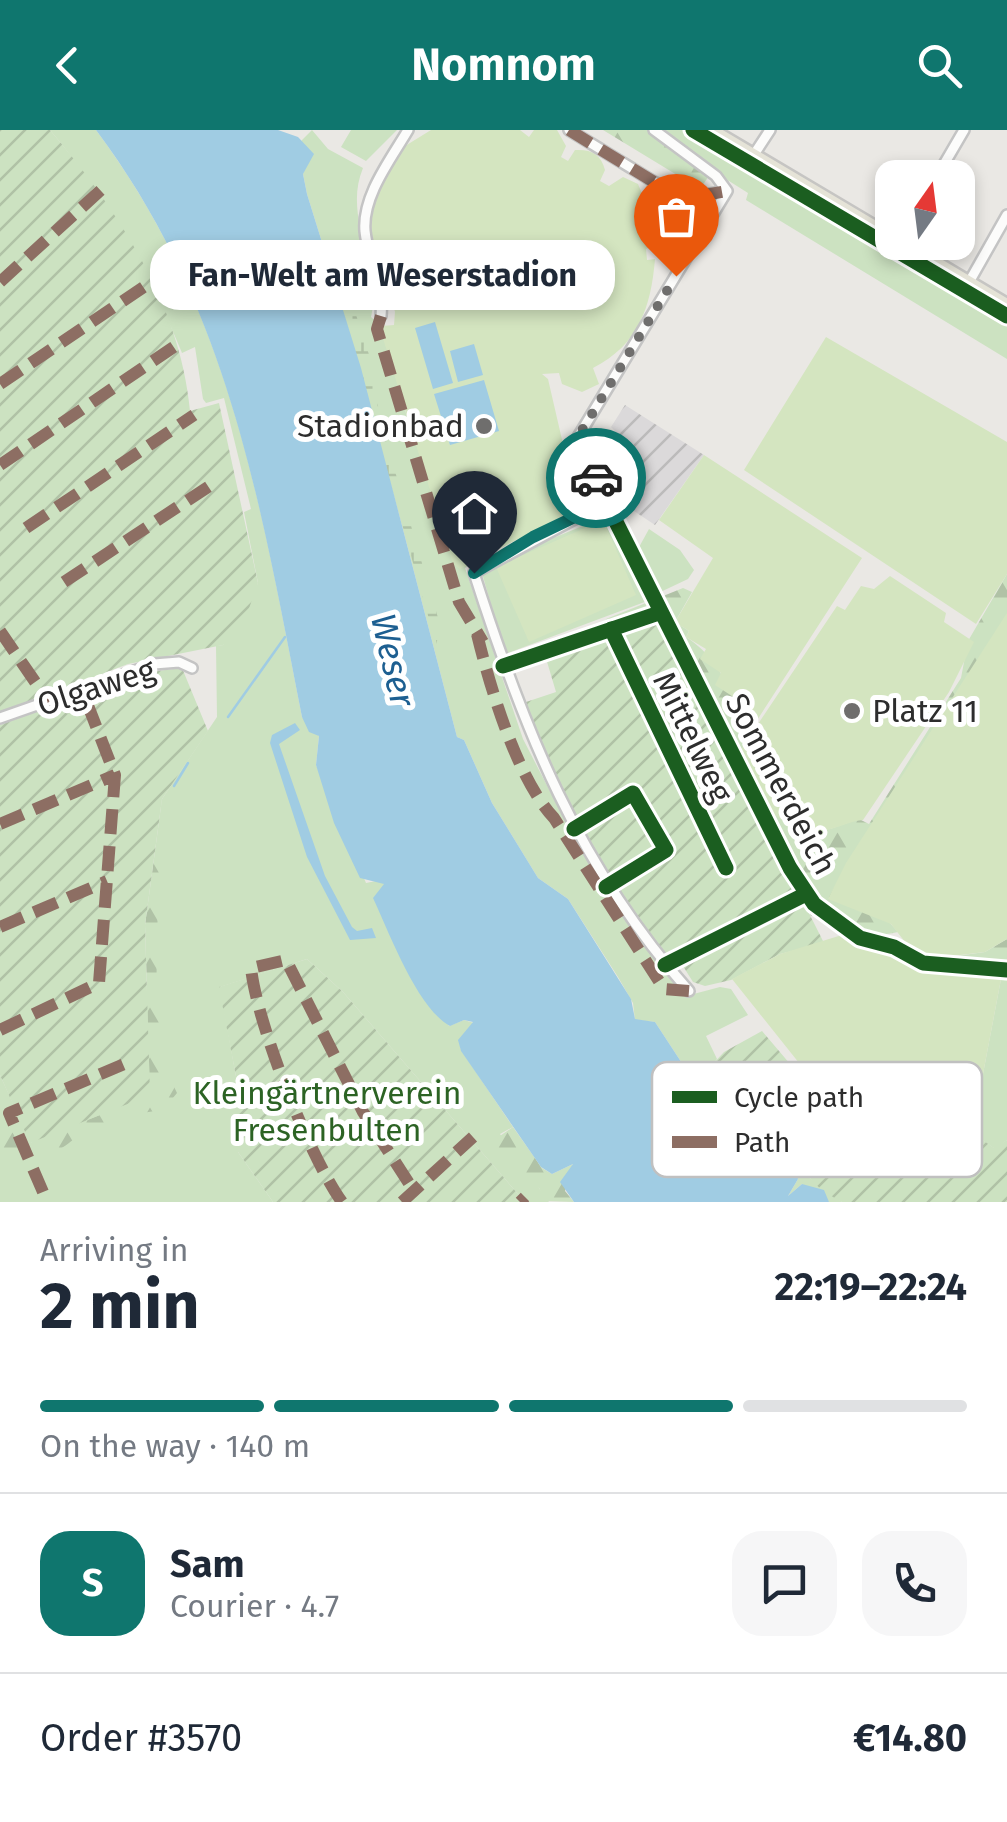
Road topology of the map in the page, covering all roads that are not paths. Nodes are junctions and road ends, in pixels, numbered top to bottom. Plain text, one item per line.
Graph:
1 (408, 130) edge
2 (569, 130) edge
3 (654, 130) edge
4 (708, 130) edge
5 (770, 130) edge
6 (964, 130) edge
7 (753, 156) junction
8 (946, 160) edge
9 (726, 191) junction
10 (682, 200) junction
11 (1007, 215) edge
12 (683, 222) dead end
13 (875, 229) edge
14 (927, 260) edge
15 (968, 284) junction
16 (1007, 307) edge
17 (381, 316) dead end
18 (192, 668) dead end
19 (0, 718) edge
20 (689, 992) dead end

1 - 17 street
2 - 10 street
3 - 9 street
4 - 7 main road
5 - 7 street
6 - 8 street
7 - 13 main road
9 - 10 street
9 - 20 street
10 - 12 street
11 - 15 street
14 - 15 main road
15 - 16 main road
18 - 19 street, Olgaweg

